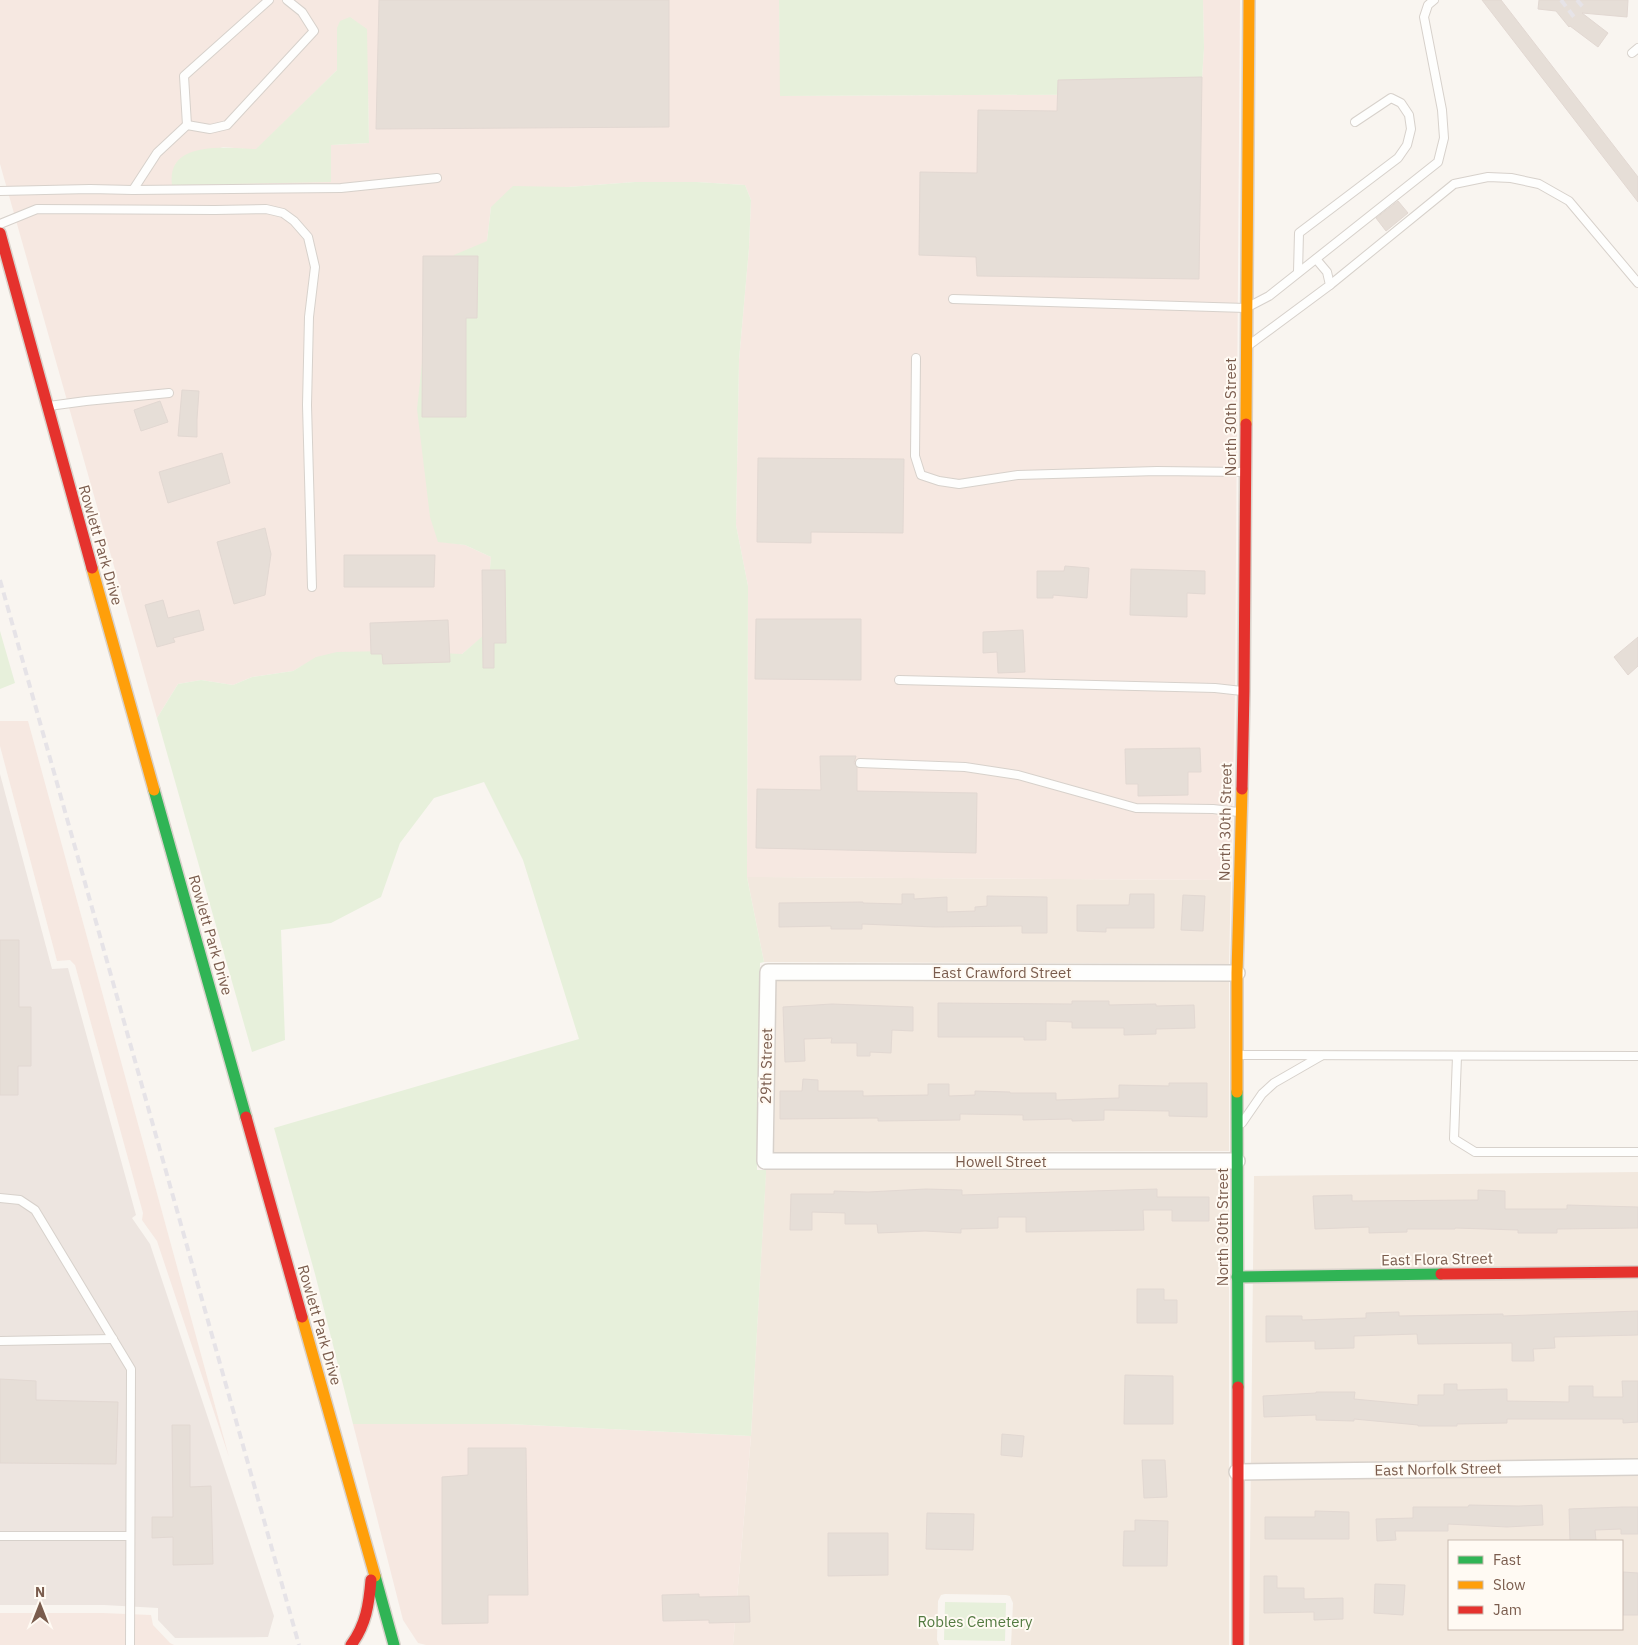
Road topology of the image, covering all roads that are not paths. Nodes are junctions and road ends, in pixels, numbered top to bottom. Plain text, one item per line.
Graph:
1 (269, 0) edge
2 (287, 0) edge
3 (1248, 0) edge
4 (1434, 0) edge
5 (1355, 122) dead end
6 (186, 126) junction
7 (437, 178) dead end
8 (133, 190) junction
9 (0, 191) edge
10 (0, 224) edge
11 (0, 233) edge
12 (1316, 259) junction
13 (1298, 272) junction
14 (1638, 283) edge
15 (1330, 285) junction
16 (953, 300) dead end
17 (1246, 308) junction
18 (1246, 347) junction
19 (916, 358) dead end
20 (169, 394) dead end
21 (47, 407) junction
22 (1245, 472) junction
23 (312, 587) dead end
24 (899, 680) dead end
25 (1244, 691) junction
26 (860, 763) dead end
27 (1240, 813) junction
28 (768, 972) joint
29 (1237, 973) junction
30 (1237, 1055) junction
31 (1322, 1055) junction
32 (1457, 1056) junction
33 (1638, 1056) edge
34 (1237, 1131) junction
35 (1638, 1152) edge
36 (765, 1161) joint
37 (1237, 1161) junction
38 (0, 1198) edge
39 (1638, 1272) edge
40 (1237, 1277) junction
41 (114, 1339) junction
42 (0, 1341) edge
43 (1638, 1466) edge
44 (1237, 1472) junction
45 (0, 1536) edge
46 (130, 1536) junction
47 (372, 1568) junction
48 (130, 1645) edge
49 (351, 1645) edge
50 (394, 1645) edge
51 (1238, 1645) edge

1 - 6 lane
2 - 6 lane
3 - 17 street, North 30th Street
4 - 12 lane
5 - 13 lane
6 - 8 lane
7 - 8 lane
8 - 9 lane
10 - 23 lane
11 - 21 street, Rowlett Park Drive
12 - 13 lane
12 - 15 lane
13 - 17 lane
14 - 15 lane
15 - 18 lane
16 - 17 lane
17 - 18 street, North 30th Street
18 - 22 street, North 30th Street
19 - 22 lane
20 - 21 lane
21 - 47 street, Rowlett Park Drive
22 - 25 street, North 30th Street
24 - 25 lane
25 - 27 street, North 30th Street
26 - 27 lane
27 - 29 street, North 30th Street
28 - 29 street, East Crawford Street
28 - 36 street, 29th Street
29 - 30 street, North 30th Street
30 - 31 lane
30 - 34 street, North 30th Street
31 - 32 lane
31 - 34 lane
32 - 33 lane
32 - 35 lane
34 - 37 street, North 30th Street
36 - 37 street, Howell Street
37 - 40 street, North 30th Street
38 - 41 lane
39 - 40 street, East Flora Street
40 - 44 street, North 30th Street
41 - 42 lane
41 - 46 lane
43 - 44 street, East Norfolk Street
44 - 51 street, North 30th Street
45 - 46 lane
46 - 48 lane
47 - 49 street
47 - 50 street, Rowlett Park Drive

